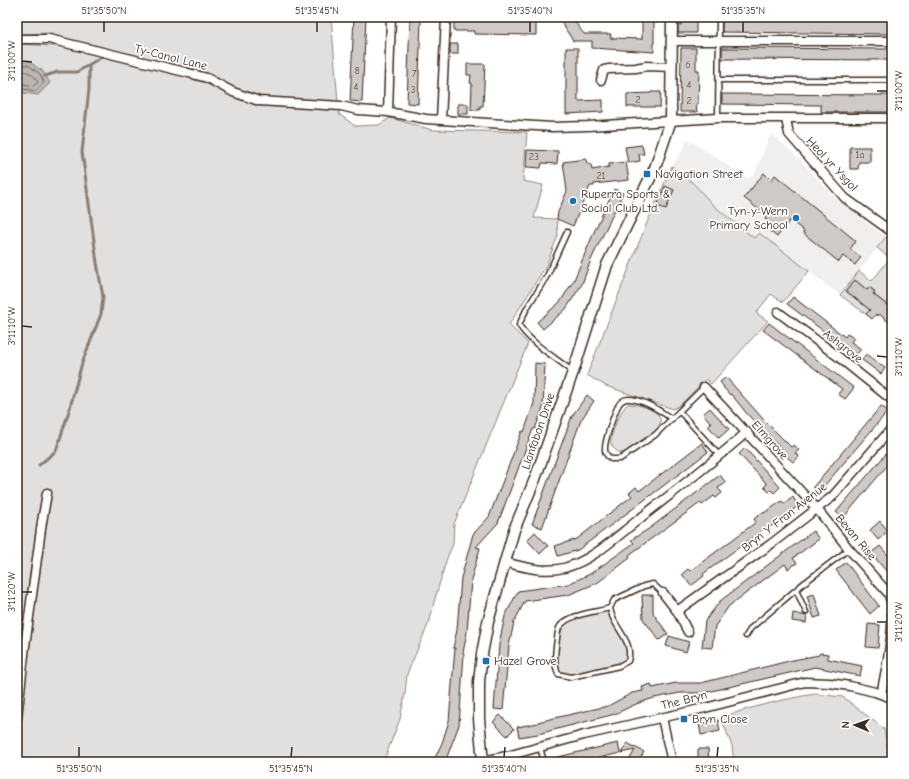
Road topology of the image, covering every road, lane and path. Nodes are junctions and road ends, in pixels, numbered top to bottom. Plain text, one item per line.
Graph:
1 (391, 17) edge
2 (446, 17) edge
3 (672, 17) edge
4 (719, 17) edge
5 (17, 39) edge
6 (672, 41) junction
7 (719, 41) junction
8 (892, 42) edge
9 (672, 67) junction
10 (601, 80) dead end
11 (719, 80) junction
12 (892, 80) edge
13 (388, 112) junction
14 (718, 118) junction
15 (892, 118) edge
16 (786, 119) junction
17 (441, 120) junction
18 (671, 120) junction
19 (567, 232) dead end
20 (892, 232) edge
21 (778, 312) dead end
22 (572, 372) junction
23 (704, 387) joint
24 (892, 400) edge
25 (680, 412) junction
26 (672, 419) junction
27 (892, 428) edge
28 (747, 432) junction
29 (720, 456) junction
30 (47, 493) dead end
31 (817, 509) junction
32 (849, 549) junction
33 (504, 562) junction
34 (796, 590) junction
35 (663, 593) joint
36 (890, 593) edge
37 (610, 608) junction
38 (677, 611) junction
39 (806, 612) dead end
40 (688, 632) dead end
41 (746, 636) dead end
42 (890, 661) edge
43 (881, 694) junction
44 (892, 698) edge
45 (17, 718) edge
46 (662, 718) junction
47 (540, 746) junction
48 (481, 761) edge
49 (544, 762) edge
50 (672, 762) edge

1 - 13 street
2 - 17 street
3 - 6 street, Llanfabon Drive
4 - 7 lane
5 - 13 street, Ty-Canol Lane
6 - 7 street
6 - 9 street, Llanfabon Drive
7 - 8 street
7 - 11 lane
9 - 10 street
9 - 18 street, Llanfabon Drive
11 - 12 lane
11 - 14 lane
13 - 17 street
14 - 16 street
14 - 18 street
15 - 16 street
16 - 20 street, Heol yr Ysgol
17 - 18 street
18 - 22 street, Llanfabon Drive
19 - 22 lane
21 - 24 street, Ashgrove
22 - 33 street, Llanfabon Drive
23 - 25 lane
23 - 28 street, Elmgrove
25 - 26 lane
25 - 29 lane
26 - 26 lane
27 - 31 street, Bryn Y Fran Avenue
28 - 29 street
28 - 31 street, Elmgrove
29 - 33 street
30 - 45 street
31 - 32 street, Bevan Rise
31 - 38 street, Bryn Y Fran Avenue
32 - 34 lane
32 - 36 street, Bevan Rise
33 - 48 street, Llanfabon Drive
34 - 39 lane
34 - 41 lane
35 - 37 lane
35 - 38 street
36 - 42 street, Bevan Rise
37 - 37 lane
38 - 40 street
42 - 43 street, Bevan Rise
43 - 44 street, The Bryn
43 - 46 street, The Bryn
46 - 47 street, The Bryn
46 - 50 street
47 - 48 street, The Bryn
47 - 49 lane

